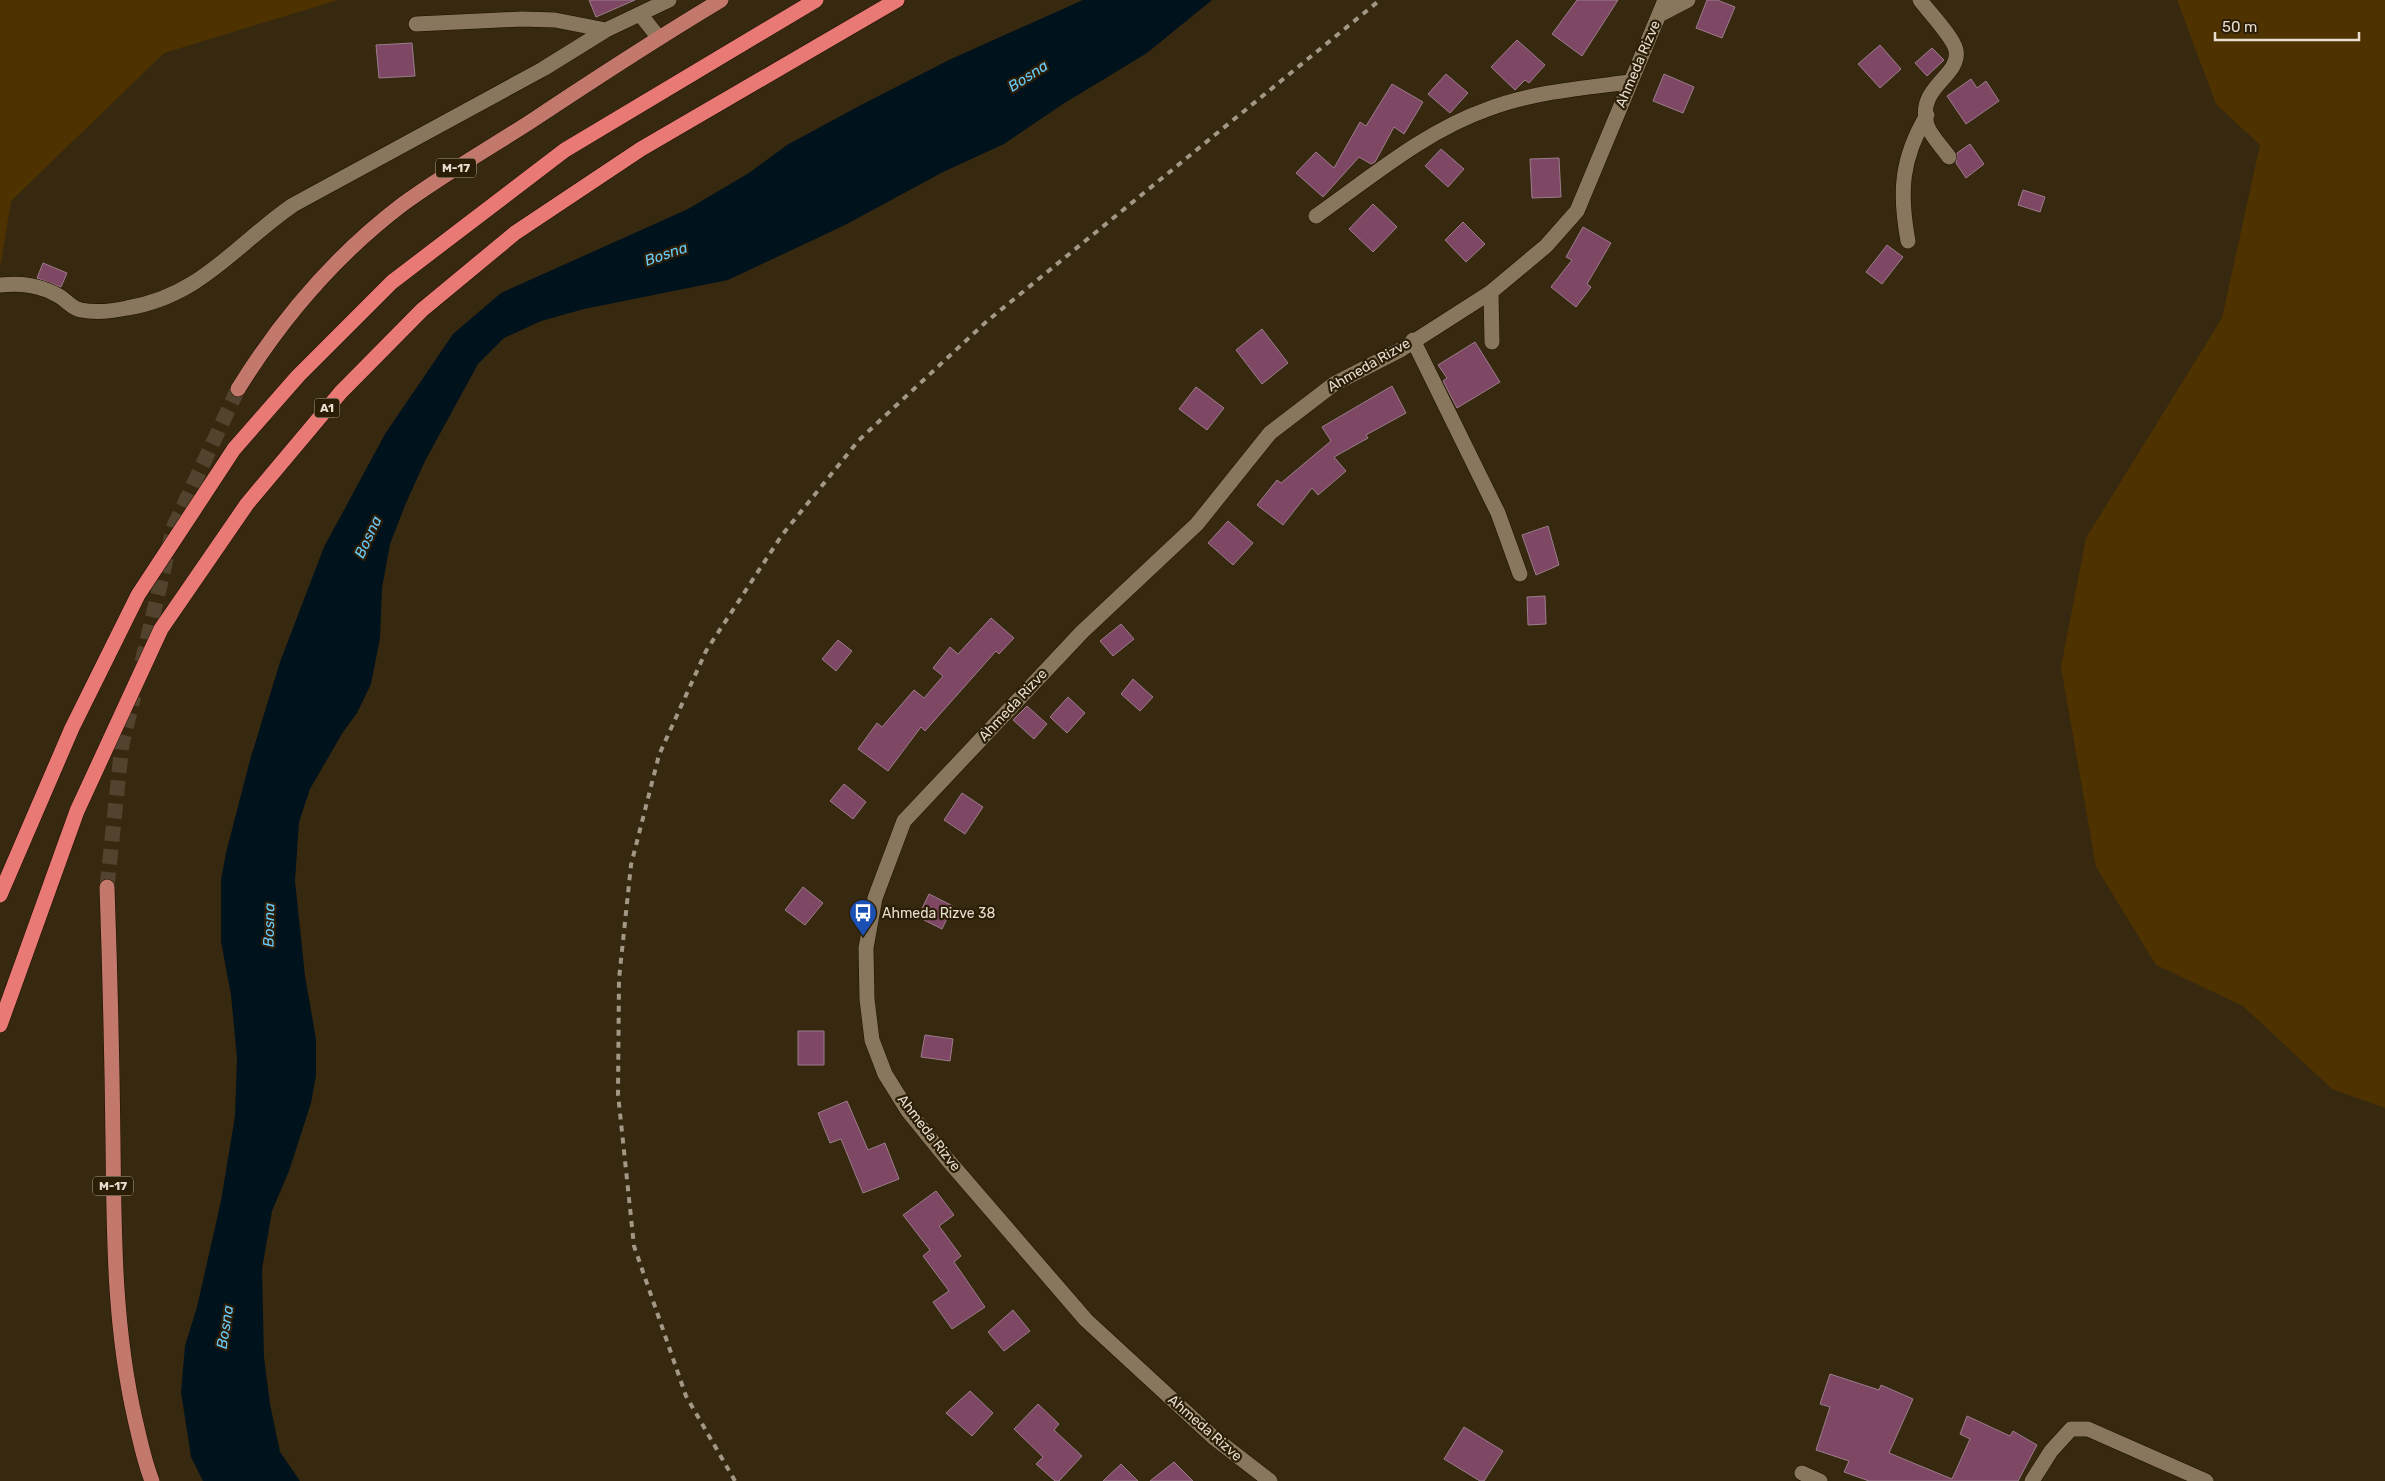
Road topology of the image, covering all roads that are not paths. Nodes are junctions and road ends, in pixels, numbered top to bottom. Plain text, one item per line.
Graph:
1 (669, 0) edge
2 (721, 0) edge
3 (816, 0) edge
4 (897, 0) edge
5 (1665, 0) edge
6 (1688, 0) edge
7 (1920, 0) edge
8 (640, 14) junction
9 (1659, 15) junction
10 (416, 24) dead end
11 (606, 30) junction
12 (658, 38) junction
13 (1630, 82) junction
14 (1926, 115) junction
15 (1949, 157) dead end
16 (1316, 216) dead end
17 (1908, 241) dead end
18 (0, 285) edge
19 (1490, 292) junction
20 (1413, 340) junction
21 (1492, 342) dead end
22 (238, 389) tunnel mouth
23 (1520, 574) dead end
24 (107, 887) tunnel mouth
25 (0, 895) edge
26 (0, 1025) edge
27 (1802, 1473) dead end
28 (152, 1481) edge
29 (1270, 1481) edge
30 (1820, 1481) edge
31 (2032, 1481) edge
32 (2206, 1481) edge

1 - 8 street
2 - 12 main road, M-17
3 - 25 highway
4 - 26 highway, A1
5 - 9 street, Ahmeda Rizve
6 - 9 street
7 - 14 street
8 - 11 street
8 - 12 street
9 - 13 street, Ahmeda Rizve
10 - 11 street
11 - 18 street
12 - 22 main road, M-17
13 - 16 street
13 - 19 street, Ahmeda Rizve
14 - 15 street
14 - 17 street
19 - 20 street, Ahmeda Rizve
19 - 21 street
20 - 23 street
20 - 29 street, Ahmeda Rizve
24 - 28 main road, M-17
27 - 30 street
31 - 32 street

